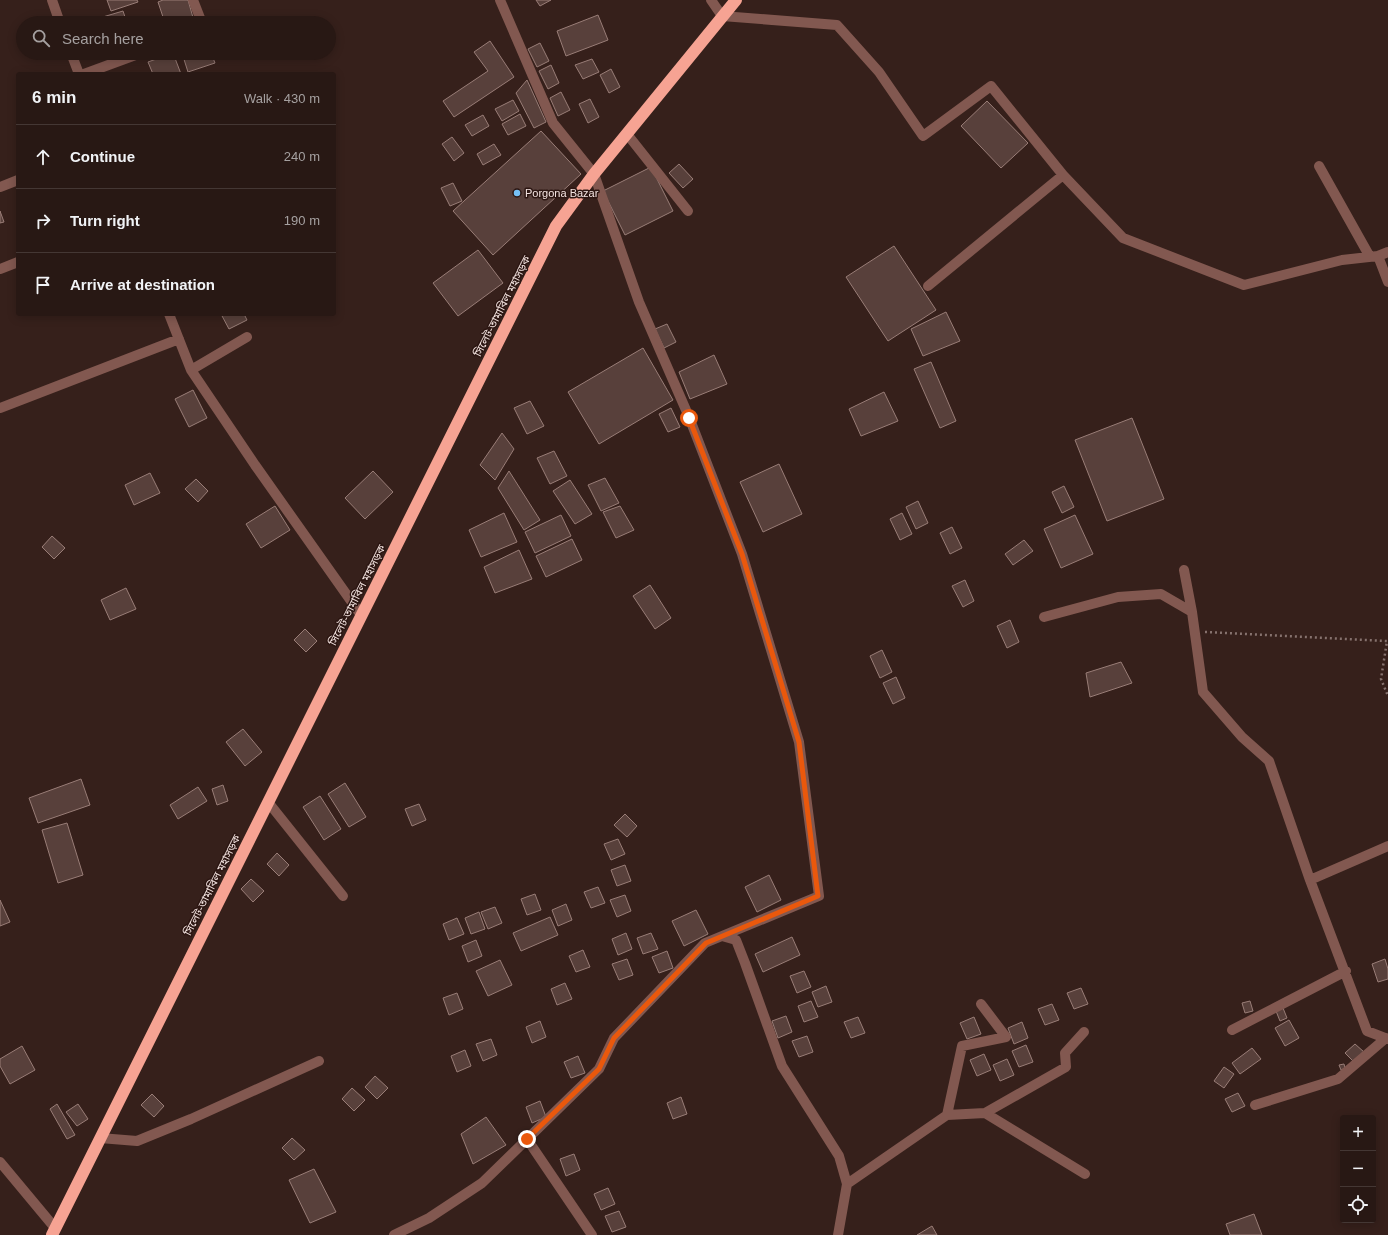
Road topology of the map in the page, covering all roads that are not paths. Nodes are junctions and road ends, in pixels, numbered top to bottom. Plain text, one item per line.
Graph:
1 (52, 0) edge
2 (193, 0) edge
3 (500, 0) edge
4 (711, 0) edge
5 (736, 0) edge
6 (58, 16) edge
7 (199, 16) edge
8 (722, 16) junction
9 (74, 60) edge
10 (123, 60) edge
11 (78, 72) edge
12 (90, 72) edge
13 (627, 134) junction
14 (1319, 166) dead end
15 (594, 174) junction
16 (1063, 175) junction
17 (16, 181) edge
18 (0, 187) edge
19 (688, 211) dead end
20 (1379, 255) edge
21 (16, 263) edge
22 (0, 269) edge
23 (1388, 282) edge
24 (928, 286) dead end
25 (170, 316) edge
26 (247, 337) dead end
27 (179, 339) junction
28 (191, 370) junction
29 (0, 408) edge
30 (1184, 570) dead end
31 (1192, 612) junction
32 (361, 615) junction
33 (1044, 617) dead end
34 (268, 802) junction
35 (1388, 846) edge
36 (1310, 880) junction
37 (343, 896) dead end
38 (722, 936) junction
39 (1346, 971) junction
40 (981, 1004) dead end
41 (1232, 1030) dead end
42 (1084, 1032) dead end
43 (1387, 1039) edge
44 (319, 1061) dead end
45 (1255, 1105) dead end
46 (985, 1112) junction
47 (947, 1115) junction
48 (100, 1138) junction
49 (527, 1139) junction
50 (0, 1162) edge
51 (1085, 1174) dead end
52 (847, 1184) junction
53 (53, 1232) edge
54 (394, 1235) edge
55 (592, 1235) edge
56 (838, 1235) edge

1 - 6 street
2 - 7 street
3 - 15 street
4 - 8 street
5 - 8 highway, সিলেট-তামাবিল মহাসড়ক
8 - 13 highway, সিলেট-তামাবিল মহাসড়ক
8 - 16 street
9 - 11 street
10 - 12 street
13 - 15 highway, সিলেট-তামাবিল মহাসড়ক
13 - 19 street
14 - 20 street
15 - 32 highway, সিলেট-তামাবিল মহাসড়ক
15 - 38 street
16 - 20 street
16 - 24 street
17 - 18 street
20 - 23 street
21 - 22 street
25 - 27 street
26 - 28 street
27 - 28 street
27 - 29 street
28 - 32 street
30 - 31 street
31 - 33 street
31 - 36 street
32 - 34 highway, সিলেট-তামাবিল মহাসড়ক
34 - 37 street
34 - 48 highway, সিলেট-তামাবিল মহাসড়ক
35 - 36 street
36 - 39 street
38 - 49 street
38 - 52 street
39 - 41 street
39 - 43 street
40 - 47 street
42 - 46 street
43 - 45 street
44 - 48 street
46 - 47 street
46 - 51 street
47 - 52 street
48 - 53 highway, সিলেট-তামাবিল মহাসড়ক
49 - 54 street
49 - 55 street
50 - 53 street
52 - 56 street

